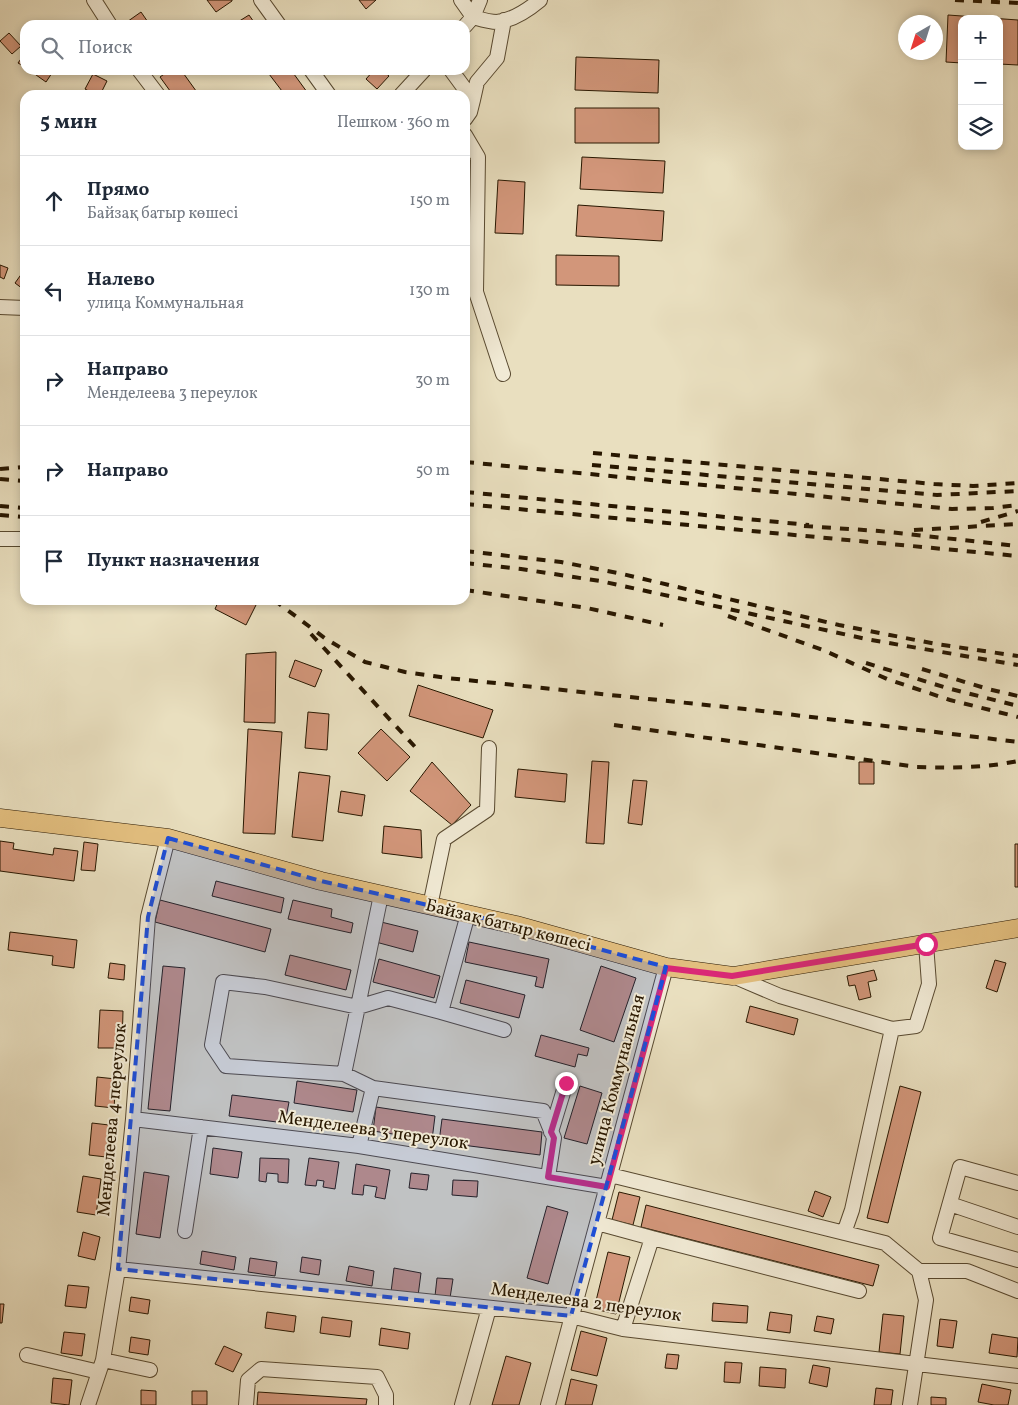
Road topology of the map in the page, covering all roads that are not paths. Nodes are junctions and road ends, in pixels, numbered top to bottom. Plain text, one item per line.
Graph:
1 (94, 0) edge
2 (261, 0) edge
3 (461, 0) edge
4 (480, 0) edge
5 (540, 0) edge
6 (107, 20) edge
7 (275, 20) edge
8 (468, 20) edge
9 (470, 20) edge
10 (504, 20) junction
11 (470, 22) edge
12 (143, 75) edge
13 (315, 75) edge
14 (420, 75) edge
15 (455, 75) edge
16 (154, 90) edge
17 (325, 90) edge
18 (406, 90) edge
19 (466, 90) edge
20 (470, 96) edge
21 (473, 100) junction
22 (470, 112) edge
23 (470, 144) edge
24 (0, 307) edge
25 (20, 308) edge
26 (503, 374) dead end
27 (0, 539) edge
28 (20, 539) edge
29 (489, 748) dead end
30 (0, 818) edge
31 (168, 838) junction
32 (381, 895) junction
33 (430, 906) junction
34 (468, 914) junction
35 (1018, 928) edge
36 (926, 944) junction
37 (666, 968) junction
38 (732, 976) junction
39 (358, 1007) junction
40 (441, 1012) junction
41 (892, 1029) junction
42 (504, 1030) dead end
43 (344, 1074) junction
44 (566, 1083) dead end
45 (373, 1088) junction
46 (133, 1119) junction
47 (201, 1127) junction
48 (551, 1132) junction
49 (359, 1146) junction
50 (548, 1177) junction
51 (609, 1181) junction
52 (1018, 1183) edge
53 (950, 1204) junction
54 (597, 1223) junction
55 (1018, 1227) edge
56 (185, 1231) dead end
57 (844, 1233) junction
58 (652, 1238) junction
59 (1018, 1260) edge
60 (118, 1269) junction
61 (919, 1271) junction
62 (859, 1290) dead end
63 (1018, 1292) edge
64 (489, 1308) junction
65 (571, 1316) junction
66 (623, 1329) junction
67 (27, 1355) dead end
68 (916, 1364) junction
69 (101, 1366) junction
70 (150, 1370) dead end
71 (1018, 1376) edge
72 (88, 1405) edge
73 (246, 1405) edge
74 (386, 1405) edge
75 (462, 1405) edge
76 (548, 1405) edge
77 (910, 1405) edge

1 - 6 street
2 - 7 street
3 - 8 street
4 - 9 street
5 - 10 street
10 - 11 street
10 - 21 street
12 - 16 street
13 - 17 street
14 - 18 street
15 - 19 street
20 - 21 street
21 - 22 street
23 - 26 street
24 - 25 street
27 - 28 street
29 - 33 street
30 - 31 main road, Байзақ батыр көшесі
31 - 32 main road, Байзақ батыр көшесі
31 - 46 street, Менделеева 4 переулок
32 - 33 main road, Байзақ батыр көшесі
32 - 39 street
33 - 34 main road, Байзақ батыр көшесі
34 - 37 main road, Байзақ батыр көшесі
34 - 40 street
35 - 36 main road, Байзақ батыр көшесі
36 - 38 main road, Байзақ батыр көшесі
36 - 41 street
37 - 38 main road, Байзақ батыр көшесі
37 - 51 street, улица Коммунальная
38 - 41 street
39 - 40 street
39 - 43 street
39 - 43 street
40 - 42 street
41 - 57 street
43 - 45 street
44 - 48 street
45 - 48 street
45 - 49 street
46 - 47 street, Менделеева 3 переулок
46 - 60 street, Менделеева 4 переулок
47 - 49 street, Менделеева 3 переулок
47 - 56 street
48 - 50 street
49 - 50 street, Менделеева 3 переулок
50 - 51 street, Менделеева 3 переулок
51 - 54 street, улица Коммунальная
51 - 57 street, Менделеева 3 переулок
52 - 53 street
53 - 55 street
53 - 59 street
54 - 58 street
54 - 65 street, улица Коммунальная
57 - 61 street, Менделеева 3 переулок
58 - 62 street
58 - 66 street
60 - 64 street, Менделеева 2 переулок
60 - 69 street, Менделеева 4 переулок
61 - 63 street
61 - 68 street
64 - 65 street, Менделеева 2 переулок
64 - 75 street
65 - 66 street, Менделеева 2 переулок
65 - 76 street, улица Коммунальная
66 - 68 street, Менделеева 2 переулок
67 - 69 street
68 - 71 street, Менделеева 2 переулок
68 - 77 street
69 - 70 street
69 - 72 street, Менделеева 4 переулок
73 - 74 street

